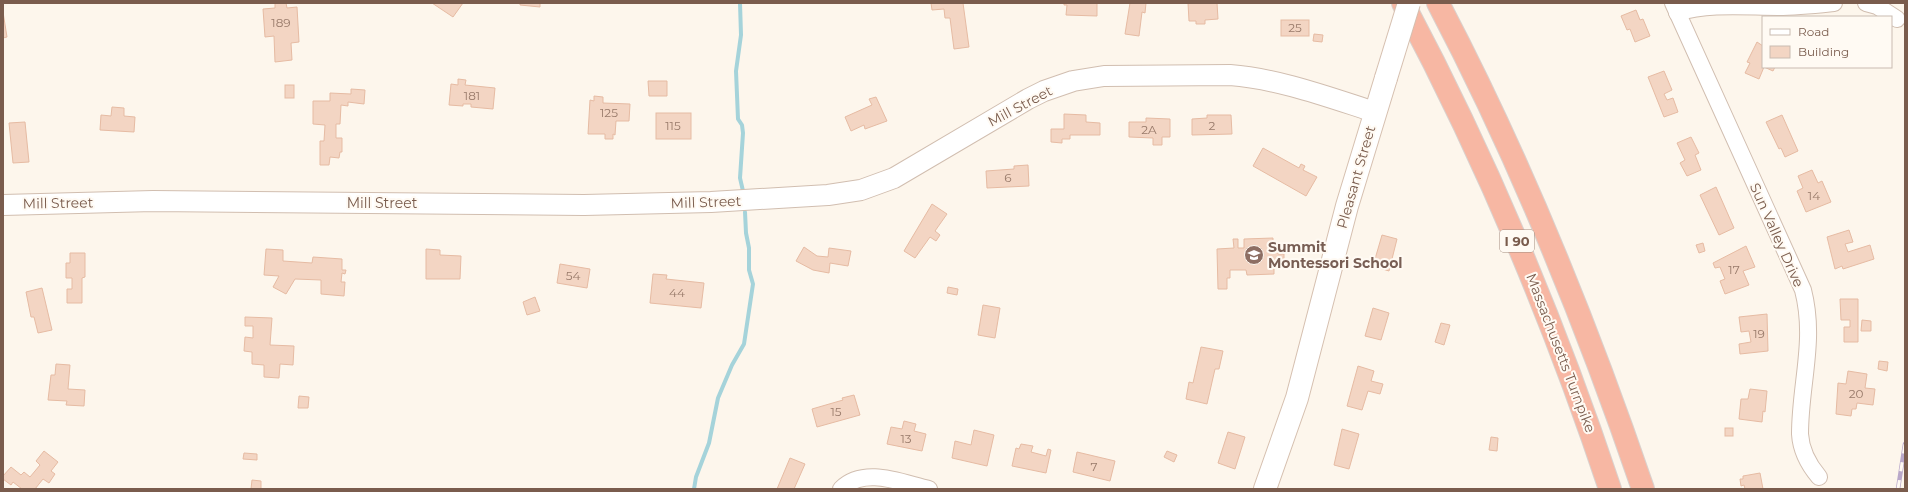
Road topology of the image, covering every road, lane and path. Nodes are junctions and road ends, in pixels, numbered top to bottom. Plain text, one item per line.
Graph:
1 (1403, 3) edge
2 (1409, 3) edge
3 (1438, 3) edge
4 (1834, 3) edge
5 (1866, 3) edge
6 (1675, 8) edge
7 (1897, 19) dead end
8 (1376, 112) junction
9 (3, 205) edge
10 (1819, 477) dead end
11 (841, 489) edge
12 (929, 489) edge
13 (1265, 489) edge
14 (1610, 489) edge
15 (1643, 489) edge

1 - 14 highway, Massachusetts Turnpike / I 90
2 - 8 main road, Pleasant Street, bridge
3 - 15 highway, I 90
4 - 6 street
5 - 7 street
6 - 10 street, Sun Valley Drive
8 - 9 street, Mill Street
8 - 13 main road, Pleasant Street
11 - 12 street

